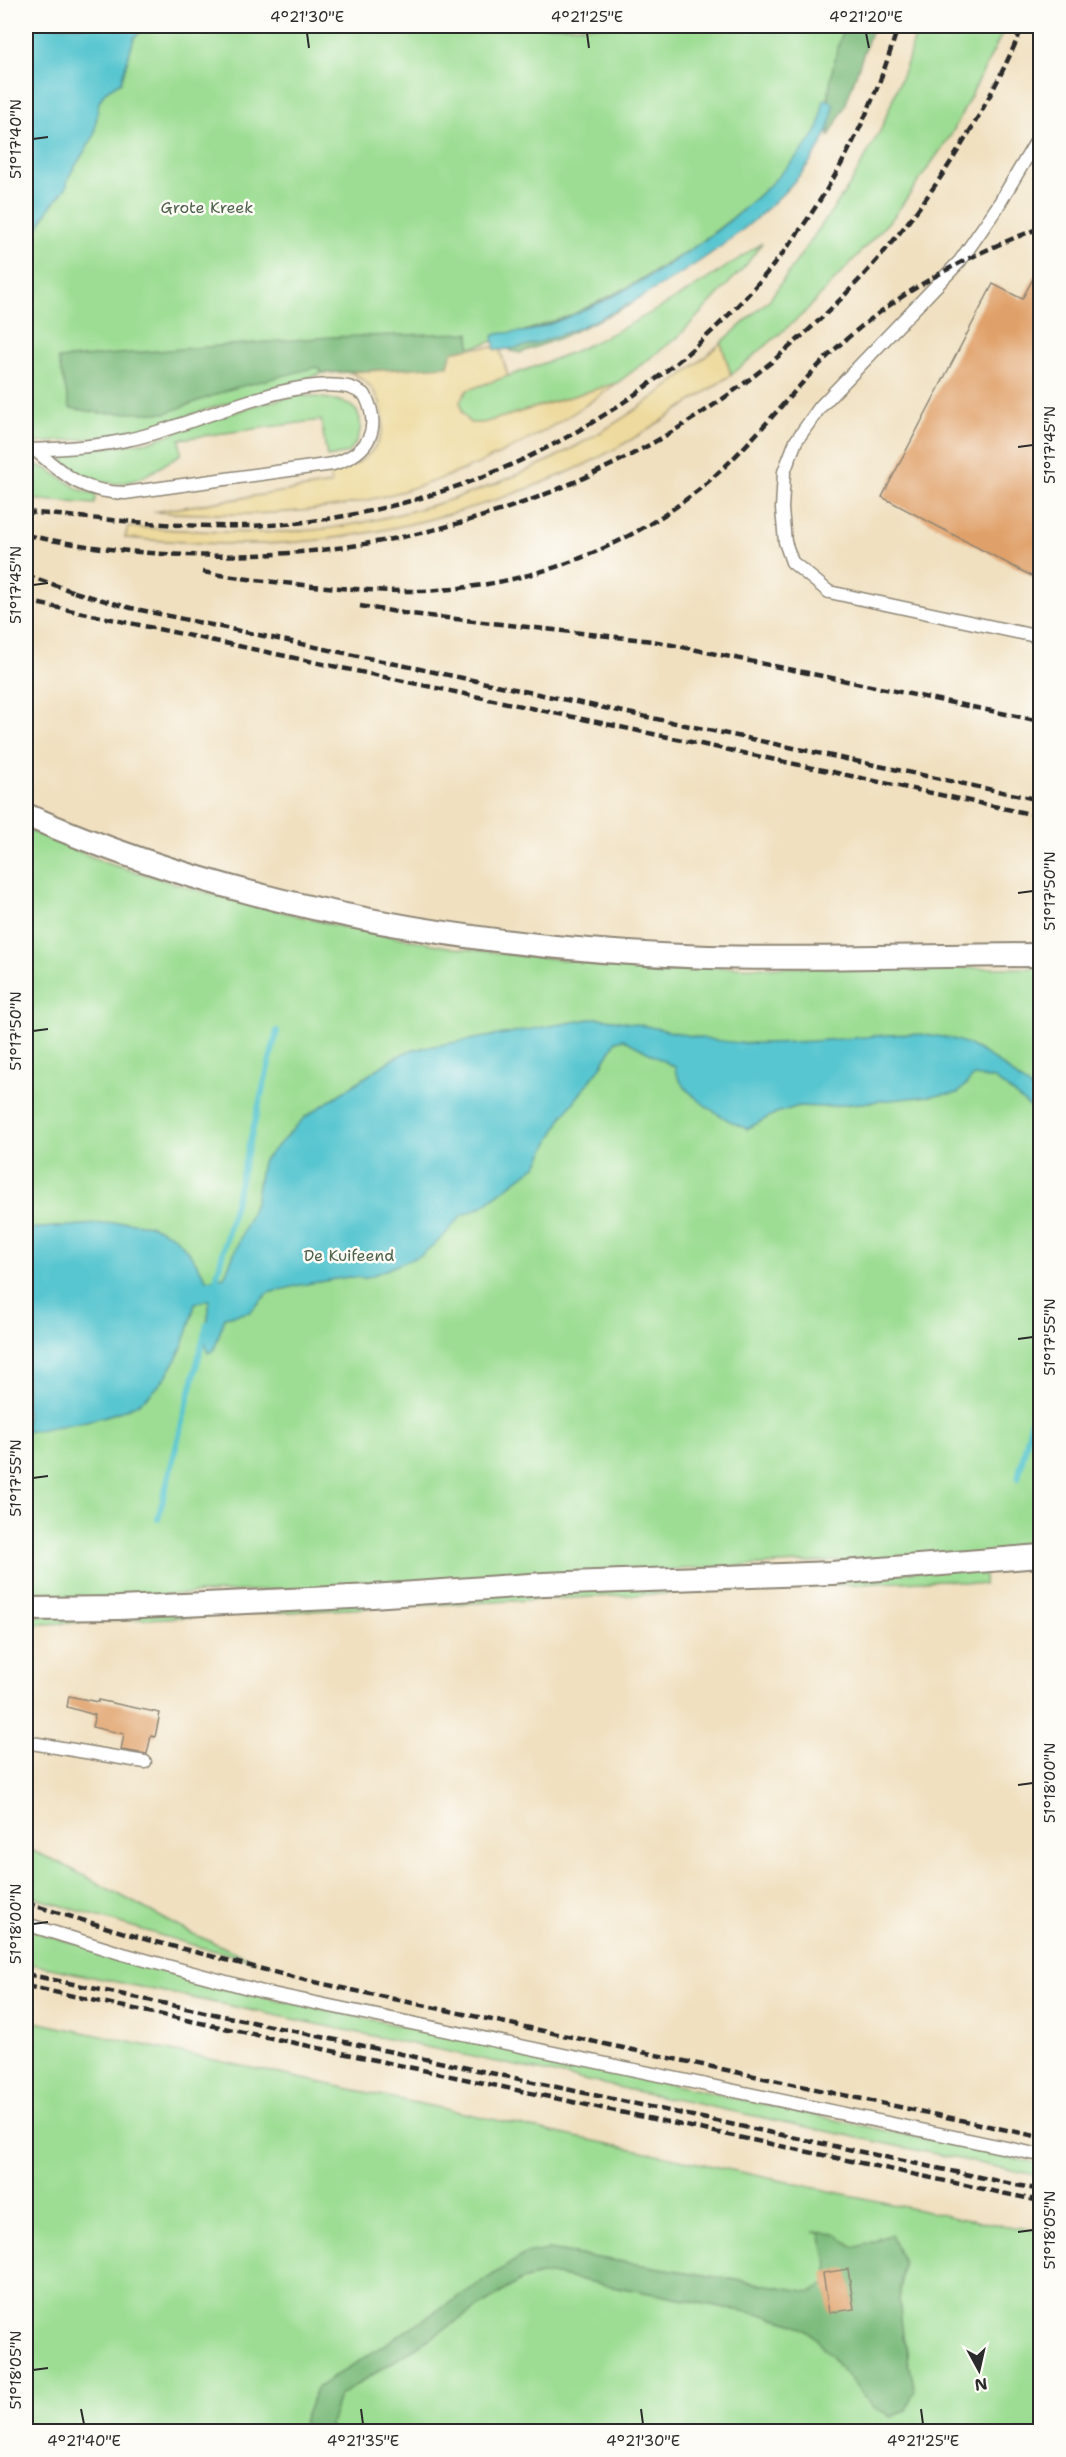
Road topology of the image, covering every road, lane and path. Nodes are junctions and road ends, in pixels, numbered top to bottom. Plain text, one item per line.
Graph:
1 (1041, 135) edge
2 (30, 450) edge
3 (1041, 638) edge
4 (26, 815) edge
5 (1041, 955) edge
6 (1041, 1556) edge
7 (26, 1609) edge
8 (26, 1742) edge
9 (145, 1762) dead end
10 (26, 1924) edge
11 (1041, 2156) edge

1 - 3 lane
2 - 2 lane
4 - 5 street
6 - 7 street
8 - 9 lane
10 - 11 lane

